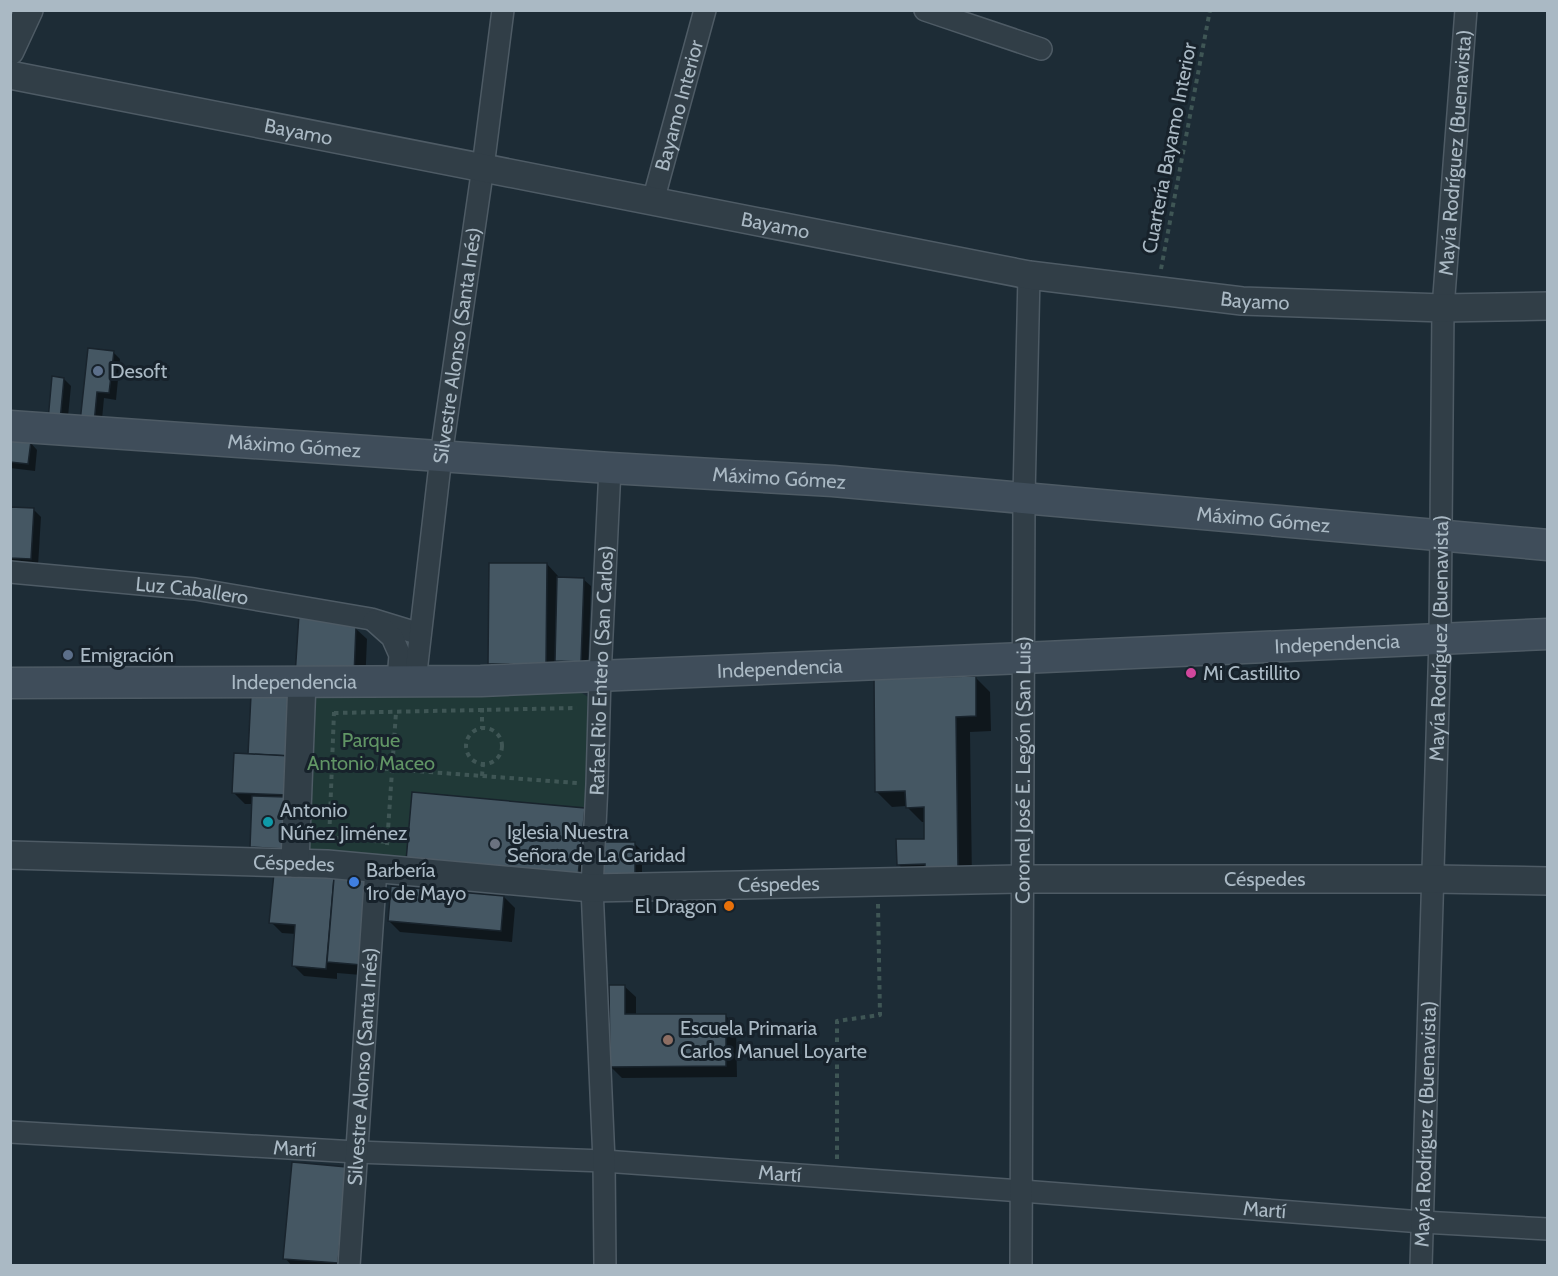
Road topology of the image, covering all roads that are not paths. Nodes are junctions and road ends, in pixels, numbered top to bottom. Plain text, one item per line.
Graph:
1 (29, 10) edge
2 (502, 10) edge
3 (705, 10) edge
4 (925, 10) edge
5 (1466, 10) edge
6 (1041, 49) dead end
7 (10, 51) edge
8 (10, 75) edge
9 (483, 167) junction
10 (653, 201) junction
11 (1029, 275) junction
12 (1548, 306) edge
13 (1443, 308) junction
14 (10, 426) edge
15 (441, 456) junction
16 (610, 468) junction
17 (1024, 497) junction
18 (1440, 535) junction
19 (1548, 545) edge
20 (10, 572) edge
21 (371, 619) junction
22 (420, 634) junction
23 (1548, 634) edge
24 (1440, 639) junction
25 (1023, 658) junction
26 (600, 677) junction
27 (302, 681) junction
28 (407, 681) junction
29 (10, 683) edge
30 (10, 855) edge
31 (295, 863) junction
32 (380, 869) junction
33 (1023, 879) junction
34 (1433, 879) junction
35 (1548, 880) edge
36 (592, 888) junction
37 (10, 1132) edge
38 (356, 1152) junction
39 (604, 1161) junction
40 (1022, 1191) junction
41 (1422, 1222) junction
42 (1548, 1229) edge
43 (349, 1266) edge
44 (605, 1266) edge
45 (1021, 1266) edge
46 (1421, 1266) edge

1 - 7 street
2 - 9 street, Silvestre Alonso (Santa Inés)
3 - 10 street, Bayamo Interior
4 - 6 street
5 - 13 street, Mayía Rodríguez (Buenavista)
8 - 9 street, Bayamo
9 - 10 street, Bayamo
9 - 15 street, Silvestre Alonso (Santa Inés)
10 - 11 street, Bayamo
11 - 13 street, Bayamo
11 - 17 street, Coronel José E. Legón (San Luis)
12 - 13 street, Bayamo
13 - 18 street, Mayía Rodríguez (Buenavista)
14 - 15 main road, Máximo Gómez
15 - 16 main road, Máximo Gómez
15 - 22 street, Silvestre Alonso (Santa Inés)
16 - 17 main road, Máximo Gómez
16 - 26 street, Rafael Rio Entero (San Carlos)
17 - 18 main road, Máximo Gómez
17 - 25 street, Coronel José E. Legón (San Luis)
18 - 19 main road, Máximo Gómez
18 - 24 street, Mayía Rodríguez (Buenavista)
20 - 21 street, Luz Caballero
21 - 22 street, Luz Caballero
21 - 28 street
22 - 28 street, Silvestre Alonso (Santa Inés)
23 - 24 main road, Independencia
24 - 25 main road, Independencia
24 - 34 street, Mayía Rodríguez (Buenavista)
25 - 26 main road, Independencia
25 - 33 street, Coronel José E. Legón (San Luis)
26 - 28 main road, Independencia
26 - 36 street, Rafael Rio Entero (San Carlos)
27 - 28 main road, Independencia
27 - 29 main road, Independencia
27 - 31 street
30 - 31 street, Céspedes
31 - 32 street, Céspedes
32 - 36 street, Céspedes
32 - 38 street, Silvestre Alonso (Santa Inés)
33 - 34 street, Céspedes
33 - 36 street, Céspedes
33 - 40 street, Coronel José E. Legón (San Luis)
34 - 35 street, Céspedes
34 - 41 street, Mayía Rodríguez (Buenavista)
36 - 39 street, Rafael Rio Entero (San Carlos)
37 - 38 street, Martí
38 - 39 street, Martí
38 - 43 street, Silvestre Alonso (Santa Inés)
39 - 40 street, Martí
39 - 44 street, Rafael Rio Entero (San Carlos)
40 - 41 street, Martí
40 - 45 street, Coronel José E. Legón (San Luis)
41 - 42 street, Martí
41 - 46 street, Mayía Rodríguez (Buenavista)

